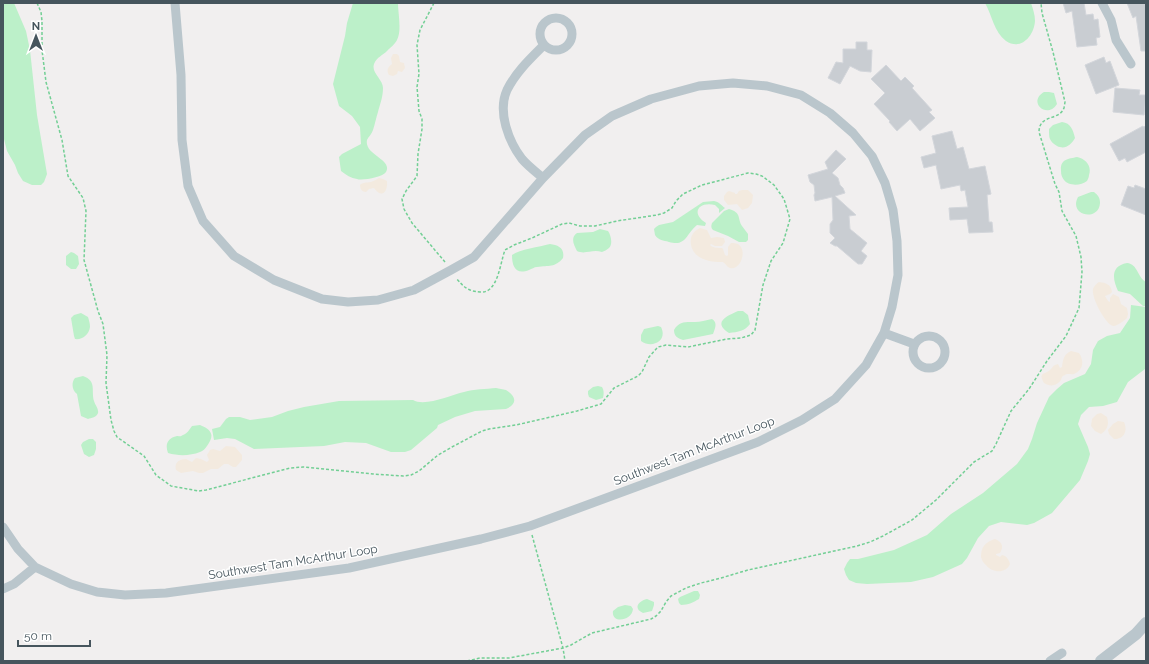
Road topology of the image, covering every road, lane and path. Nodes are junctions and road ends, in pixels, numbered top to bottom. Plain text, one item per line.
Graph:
1 (175, 3) edge
2 (1041, 3) edge
3 (1102, 3) edge
4 (544, 45) dead end
5 (1131, 64) dead end
6 (543, 178) junction
7 (884, 333) junction
8 (914, 344) dead end
9 (3, 526) edge
10 (530, 526) junction
11 (35, 567) junction
12 (3, 589) edge
13 (1146, 623) edge
14 (563, 648) junction
15 (1062, 653) dead end
16 (467, 661) edge
17 (565, 661) edge
18 (1050, 661) edge
19 (1101, 661) edge

1 - 6 street, Southwest Tam McArthur Loop
2 - 14 path
3 - 5 street
4 - 6 street
6 - 7 street, Southwest Tam McArthur Loop
7 - 8 street
7 - 10 street, Southwest Tam McArthur Loop
9 - 11 street, Southwest Tam McArthur Loop
10 - 11 street, Southwest Tam McArthur Loop
10 - 14 path
11 - 12 street
13 - 19 street
14 - 16 path
14 - 17 path
15 - 18 street

